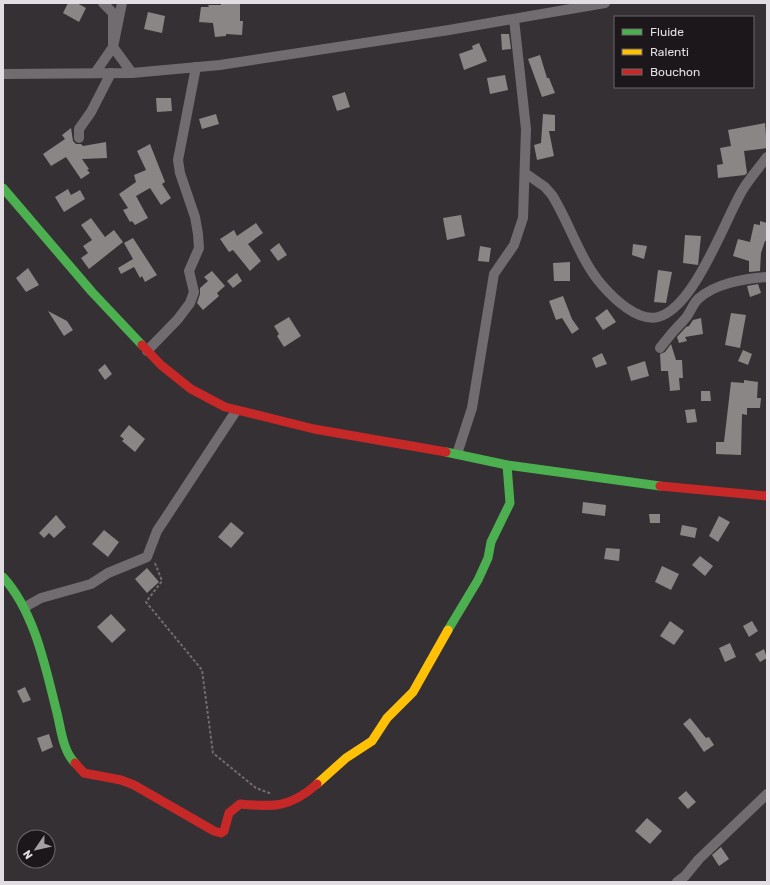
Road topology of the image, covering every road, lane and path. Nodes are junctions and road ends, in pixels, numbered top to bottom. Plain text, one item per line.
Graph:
1 (103, 3) edge
2 (122, 3) edge
3 (605, 3) edge
4 (585, 5) edge
5 (514, 19) junction
6 (113, 47) junction
7 (196, 68) junction
8 (95, 73) junction
9 (111, 73) junction
10 (132, 73) junction
11 (3, 74) edge
12 (79, 138) dead end
13 (767, 157) edge
14 (525, 173) junction
15 (3, 188) edge
16 (767, 277) edge
17 (660, 348) dead end
18 (147, 350) junction
19 (236, 411) junction
20 (457, 454) junction
21 (507, 465) junction
22 (767, 496) edge
23 (151, 550) junction
24 (3, 577) edge
25 (25, 607) junction
26 (767, 794) edge
27 (292, 801) junction
28 (677, 882) edge

1 - 6 street
2 - 6 street
3 - 4 street
4 - 5 street
5 - 7 street
5 - 14 street
6 - 8 street
6 - 10 street
7 - 10 street
7 - 18 street
8 - 9 street
8 - 11 street
9 - 10 street
9 - 12 street
13 - 14 street
14 - 20 street
15 - 18 street
16 - 17 street
18 - 19 street
19 - 20 street
19 - 23 street
20 - 21 street
21 - 22 street
21 - 27 street
23 - 25 street
23 - 27 path
24 - 25 street
25 - 27 street
26 - 28 street

